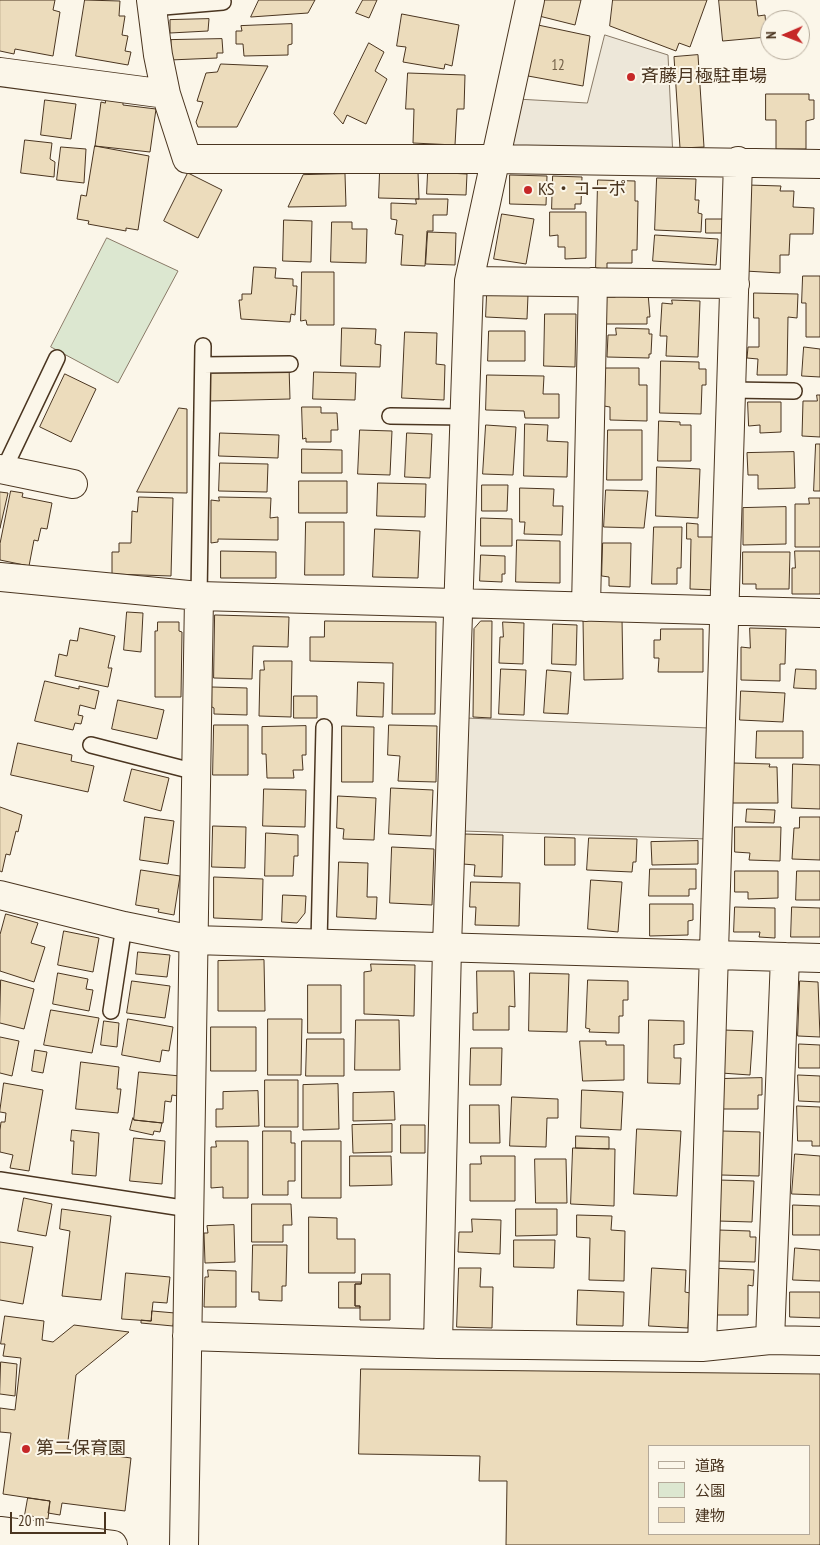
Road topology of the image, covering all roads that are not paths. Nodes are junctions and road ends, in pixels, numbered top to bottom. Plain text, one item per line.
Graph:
1 (530, 0) edge
2 (223, 2) dead end
3 (151, 4) edge
4 (0, 72) edge
5 (166, 94) junction
6 (494, 159) junction
7 (738, 161) junction
8 (820, 164) edge
9 (469, 281) junction
10 (593, 282) junction
11 (735, 284) junction
12 (203, 346) dead end
13 (56, 358) dead end
14 (290, 364) dead end
15 (202, 365) junction
16 (732, 390) junction
17 (794, 391) dead end
18 (390, 416) dead end
19 (465, 417) junction
20 (2, 469) edge
21 (73, 484) dead end
22 (0, 576) edge
23 (198, 596) junction
24 (459, 603) junction
25 (586, 606) junction
26 (726, 610) junction
27 (820, 613) edge
28 (324, 727) dead end
29 (90, 744) dead end
30 (196, 772) junction
31 (0, 895) edge
32 (124, 926) junction
33 (193, 940) junction
34 (319, 943) junction
35 (447, 947) junction
36 (715, 955) junction
37 (784, 957) junction
38 (820, 958) edge
39 (111, 1011) dead end
40 (0, 1180) edge
41 (189, 1209) junction
42 (187, 1336) junction
43 (770, 1340) junction
44 (820, 1341) edge
45 (438, 1344) junction
46 (702, 1347) junction
47 (0, 1531) edge
48 (114, 1545) edge
49 (184, 1545) edge

1 - 6 street
2 - 3 lane
3 - 5 street
4 - 5 street
5 - 6 street
6 - 7 street
6 - 9 street
7 - 8 street
7 - 11 street
9 - 10 street
9 - 19 street
10 - 11 street
10 - 25 street
11 - 16 street
12 - 15 lane
13 - 20 lane
14 - 15 lane
15 - 23 lane
16 - 17 lane
16 - 26 street
18 - 19 lane
19 - 24 street
20 - 21 street
22 - 23 street
23 - 24 street
23 - 30 street
24 - 25 street
24 - 35 street
25 - 26 street
26 - 27 street
26 - 36 street
28 - 34 lane
29 - 30 lane
30 - 33 street
31 - 32 street
32 - 33 street
32 - 39 lane
33 - 34 street
33 - 41 street
34 - 35 street
35 - 36 street
35 - 45 street
36 - 37 street
36 - 46 street
37 - 38 street
37 - 43 street
40 - 41 lane
41 - 42 street
42 - 45 street
42 - 49 street
43 - 44 street
43 - 46 street
45 - 46 street
47 - 48 street

